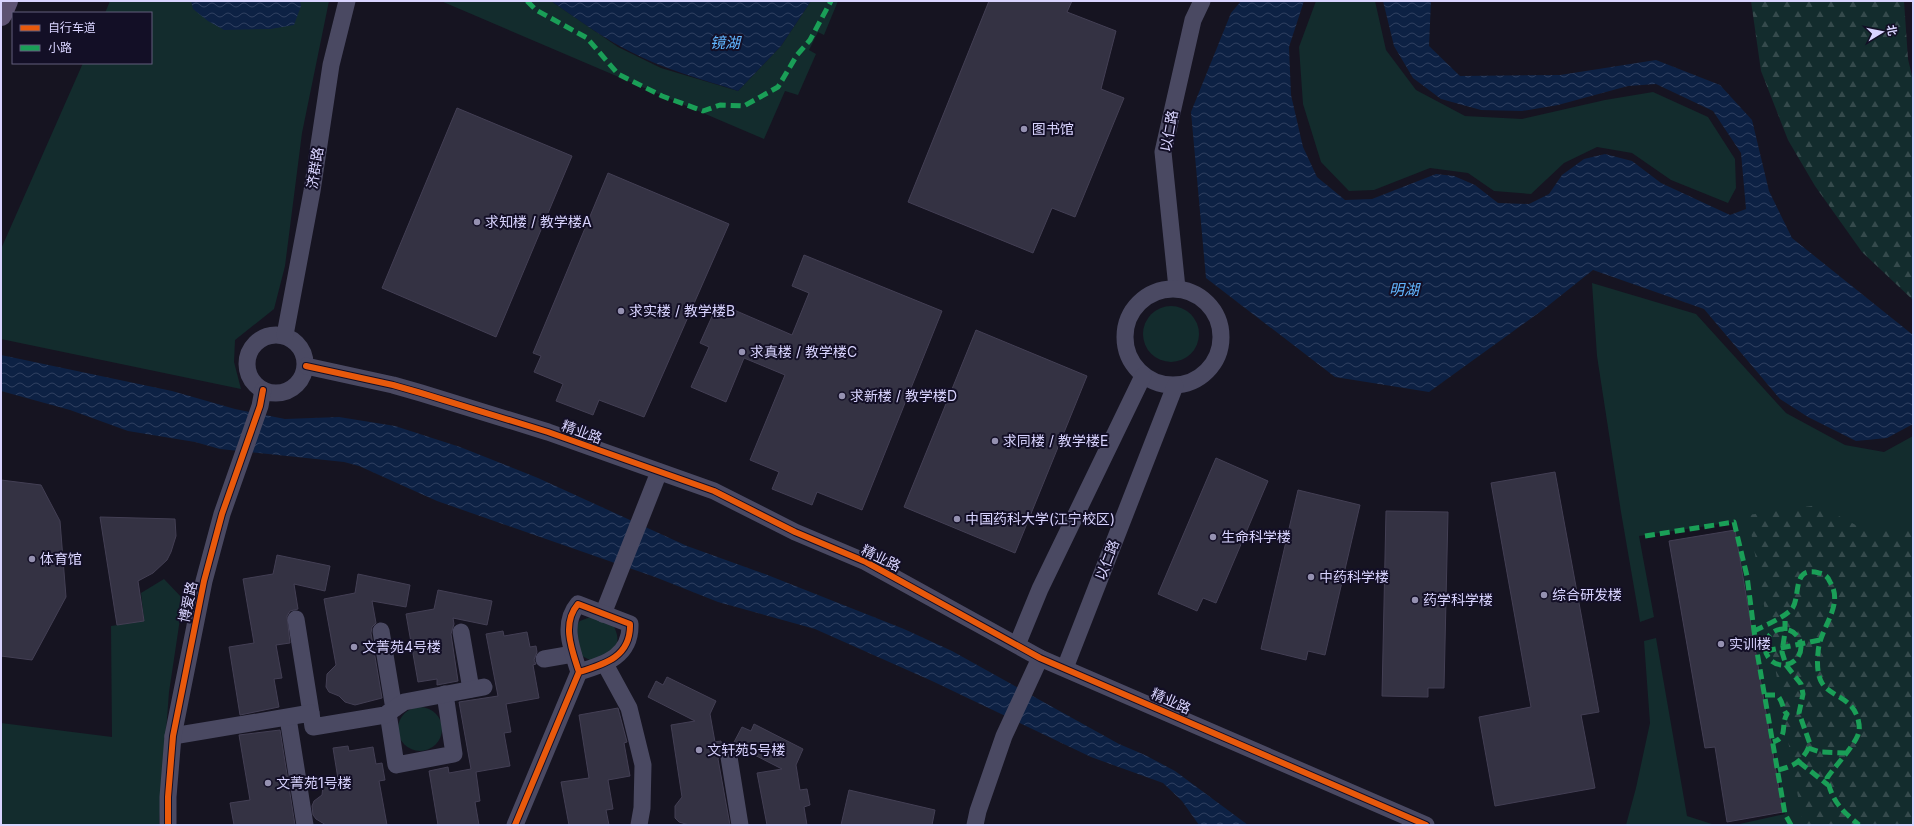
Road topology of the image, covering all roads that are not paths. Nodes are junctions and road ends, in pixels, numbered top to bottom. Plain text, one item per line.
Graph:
1 (7, 1) edge
2 (347, 1) edge
3 (1202, 1) edge
4 (1, 15) edge
5 (1177, 288) junction
6 (285, 335) junction
7 (306, 366) junction
8 (1143, 376) junction
9 (1175, 386) junction
10 (261, 398) junction
11 (659, 472) junction
12 (603, 614) junction
13 (296, 619) dead end
14 (381, 632) dead end
15 (461, 632) dead end
16 (1017, 645) junction
17 (573, 654) junction
18 (1040, 658) junction
19 (544, 659) dead end
20 (605, 664) junction
21 (1065, 668) junction
22 (580, 672) junction
23 (445, 694) junction
24 (391, 711) junction
25 (311, 713) junction
26 (288, 718) junction
27 (173, 736) junction
28 (729, 757) dead end
29 (168, 825) edge
30 (305, 825) edge
31 (515, 825) edge
32 (639, 825) edge
33 (740, 825) edge
34 (975, 825) edge
35 (1426, 825) edge

1 - 4 main road
2 - 6 street, 济群路
3 - 5 street, 以仁路
5 - 8 street
5 - 9 street
6 - 7 street
6 - 10 street
7 - 10 street
7 - 11 street, 精业路
8 - 9 street
8 - 16 street
9 - 21 street, 以仁路
10 - 27 street, 博爱路
11 - 12 street
11 - 16 street, 精业路
12 - 17 street
12 - 20 street
13 - 25 street
14 - 24 street
15 - 23 street
16 - 18 street, 精业路
17 - 19 street
17 - 22 street
18 - 21 street, 精业路
18 - 34 street
20 - 22 street
20 - 32 street
21 - 35 street, 精业路
22 - 31 street
23 - 24 street
23 - 24 street
24 - 25 street
25 - 26 street
26 - 27 street
26 - 30 street
27 - 29 street, 博爱路
28 - 33 street

